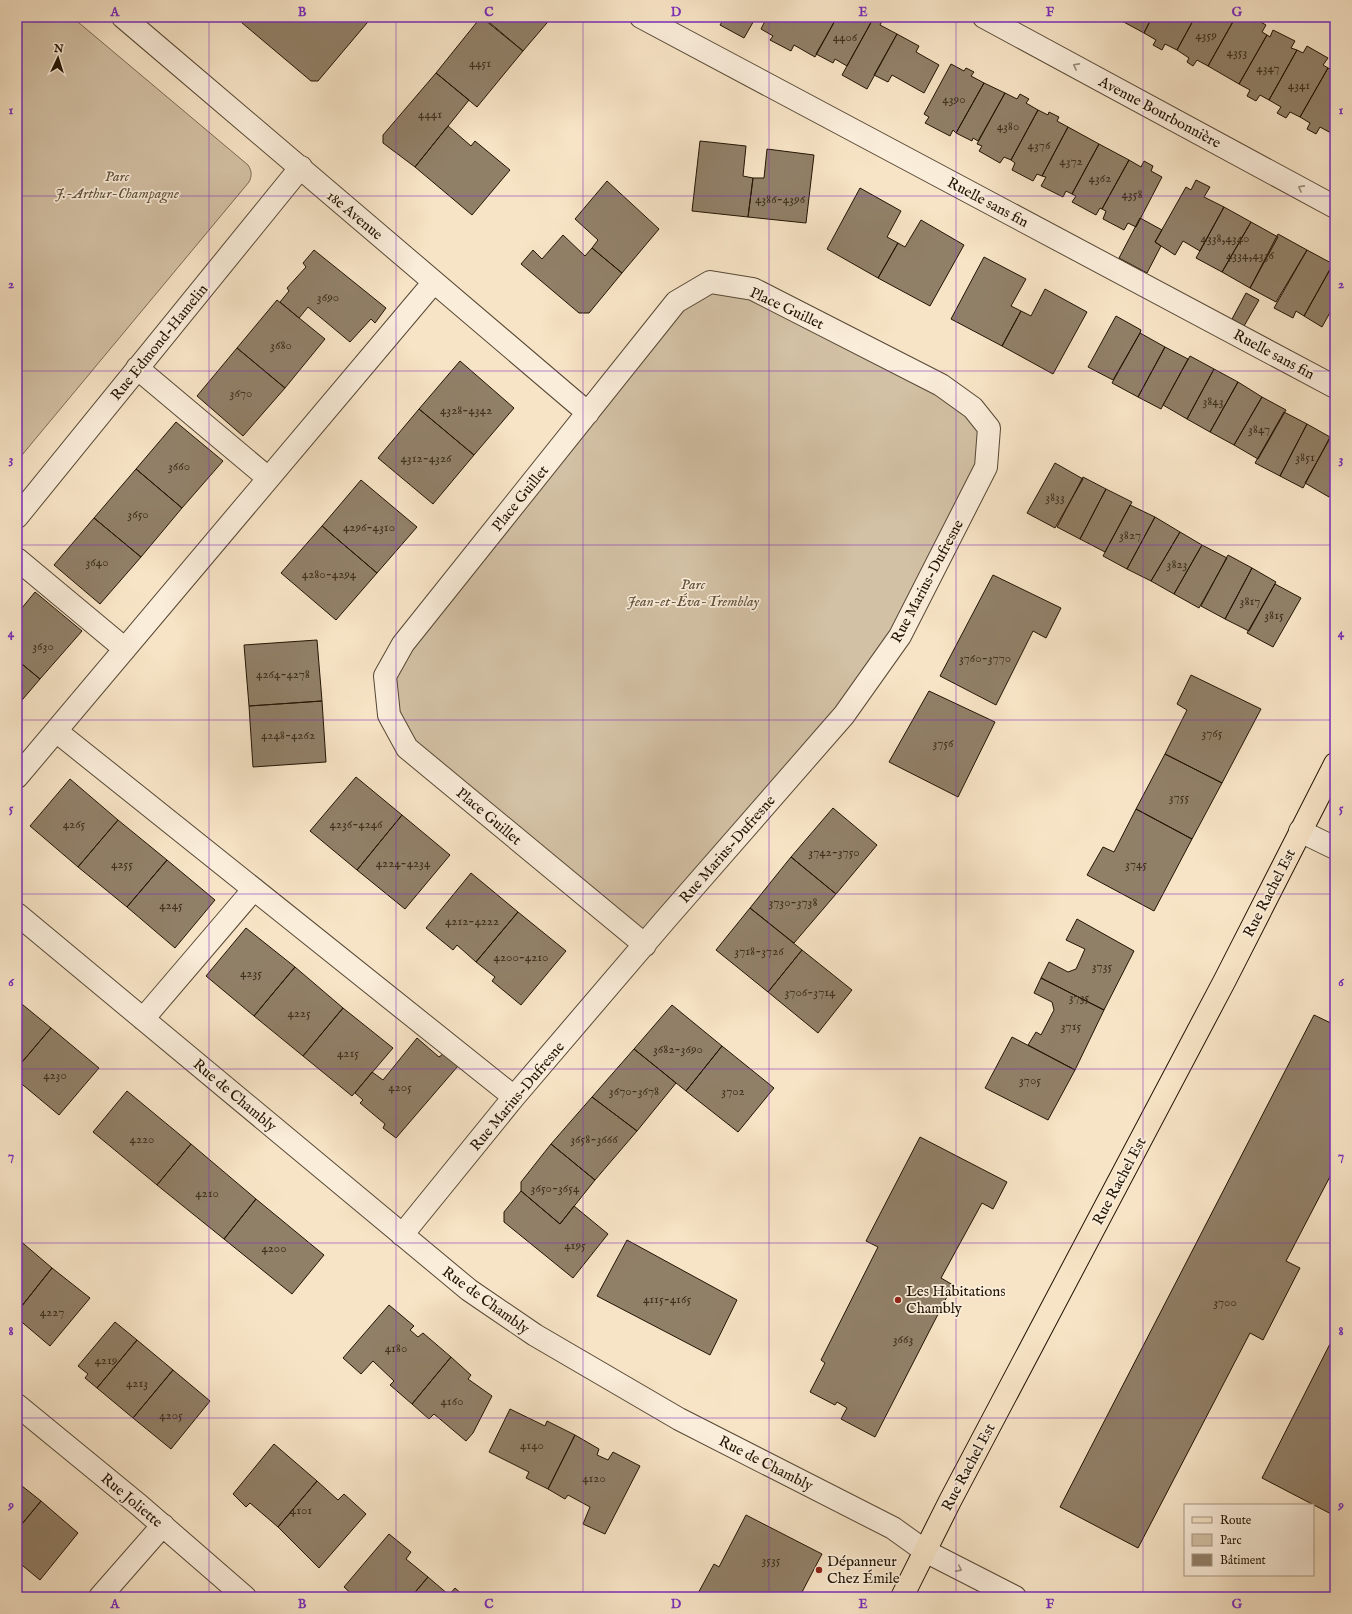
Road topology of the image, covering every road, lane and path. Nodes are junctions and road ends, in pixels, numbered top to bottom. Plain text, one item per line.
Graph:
1 (123, 17) edge
2 (641, 17) edge
3 (984, 17) edge
4 (301, 168) junction
5 (1335, 207) edge
6 (434, 282) junction
7 (137, 368) junction
8 (1335, 387) edge
9 (588, 413) junction
10 (989, 428) joint
11 (268, 478) junction
12 (17, 517) edge
13 (17, 559) edge
14 (125, 649) junction
15 (56, 731) junction
16 (1335, 764) edge
17 (17, 777) edge
18 (1300, 831) junction
19 (1335, 848) edge
20 (254, 889) junction
21 (17, 914) edge
22 (644, 945) junction
23 (143, 1019) junction
24 (514, 1097) junction
25 (402, 1235) junction
26 (17, 1404) edge
27 (163, 1525) junction
28 (924, 1551) junction
29 (100, 1597) edge
30 (245, 1597) edge
31 (902, 1597) edge
32 (1015, 1597) edge

1 - 4 street, 18e Avenue
2 - 8 street, Ruelle sans fin
5 -> 3 street, Avenue Bourbonnière
4 - 6 street, 18e Avenue
4 - 7 street, Rue Edmond-Hamelin
6 - 9 street, 18e Avenue
6 - 11 street
7 - 11 street
7 - 12 street, Rue Edmond-Hamelin
9 - 10 street, Place Guillet
9 - 22 street, Place Guillet
10 - 22 street, Rue Marius-Dufresne
11 - 14 street
13 - 14 street
14 - 15 street
15 - 17 street
15 - 20 street
16 - 18 main road, Rue Rachel Est
18 - 19 street
18 - 28 main road, Rue Rachel Est
20 - 23 street
20 - 24 street
21 - 23 street, Rue de Chambly
22 - 24 street, Rue Marius-Dufresne
23 - 25 street, Rue de Chambly
24 - 25 street, Rue Marius-Dufresne
25 - 28 street, Rue de Chambly
26 - 27 street, Rue Joliette
27 - 29 street
27 - 30 street, Rue Joliette
28 - 31 main road, Rue Rachel Est
28 -> 32 street, Rue de Chambly

